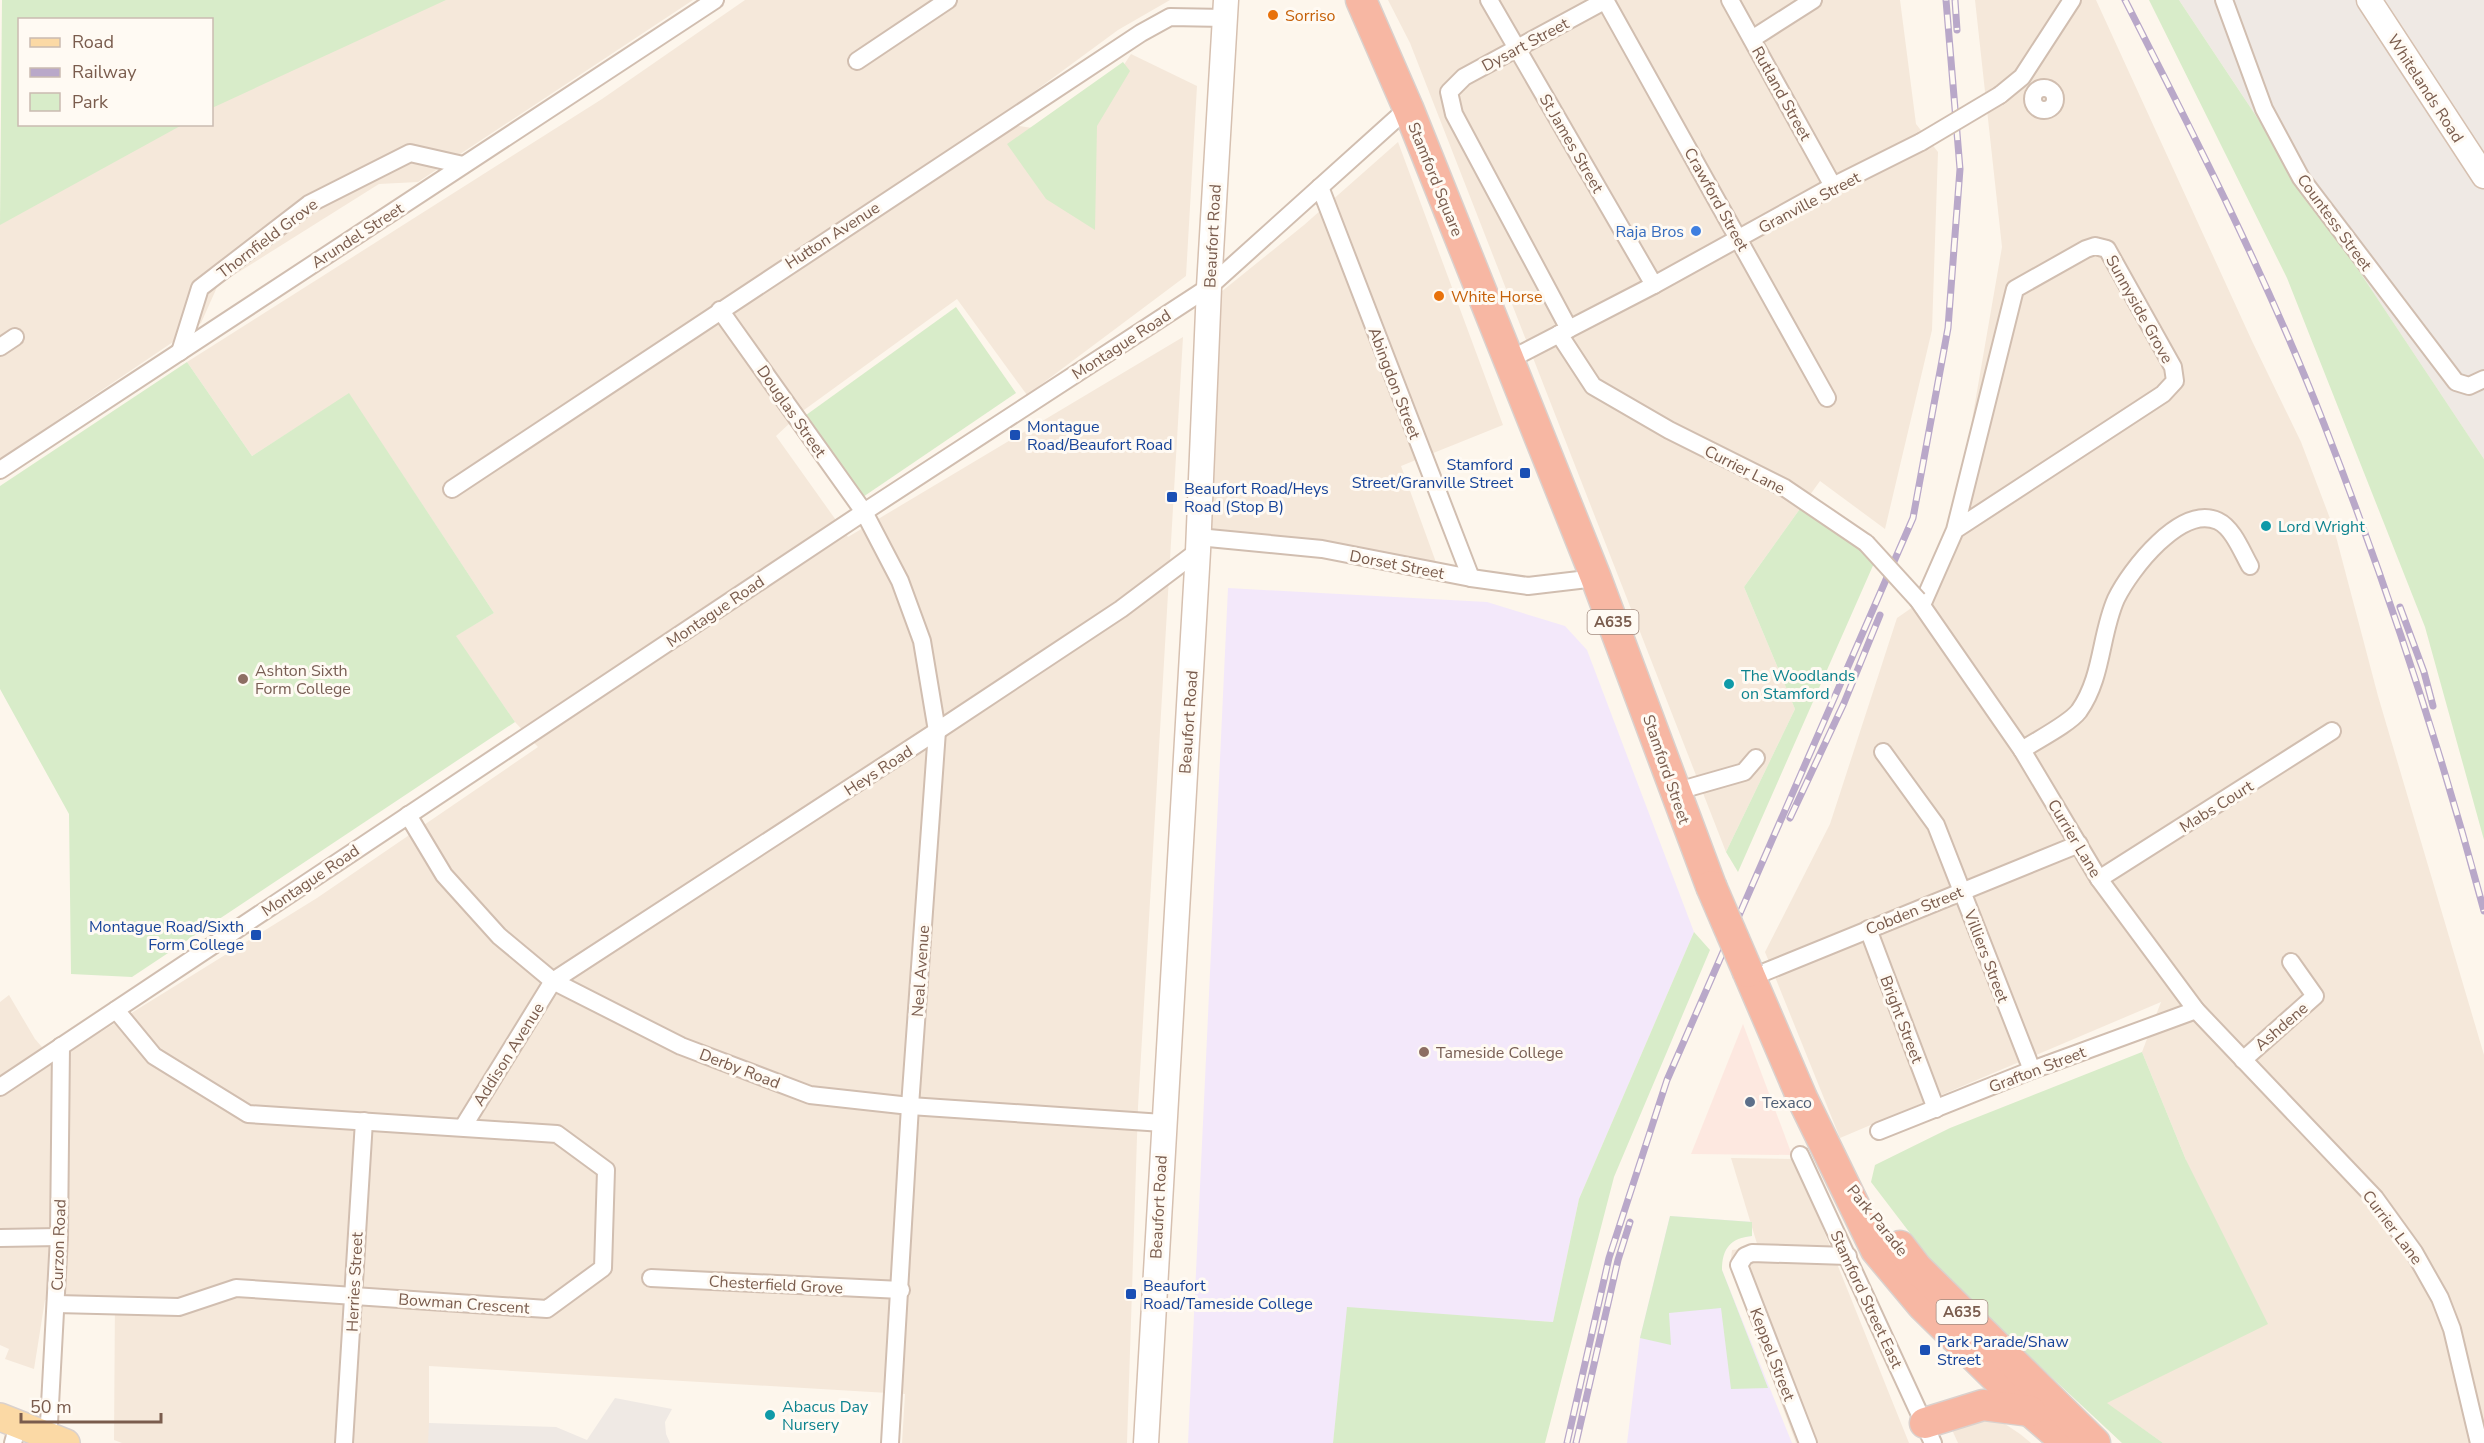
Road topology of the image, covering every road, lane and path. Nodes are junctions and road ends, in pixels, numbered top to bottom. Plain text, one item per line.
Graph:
1 (715, 0) edge
2 (948, 0) edge
3 (1361, 0) edge
4 (1489, 0) edge
5 (1606, 0) edge
6 (1730, 0) edge
7 (1813, 0) edge
8 (2072, 0) edge
9 (2224, 0) edge
10 (2368, 0) edge
11 (1226, 9) edge
12 (1752, 39) junction
13 (1517, 48) junction
14 (857, 61) dead end
15 (2019, 80) junction
16 (2036, 91) dead end
17 (1408, 108) junction
18 (463, 165) junction
19 (2484, 176) edge
20 (1833, 186) junction
21 (1320, 187) junction
22 (1740, 239) junction
23 (1654, 285) junction
24 (1209, 287) junction
25 (720, 309) junction
26 (1564, 331) junction
27 (15, 337) dead end
28 (0, 347) edge
29 (180, 352) junction
30 (1509, 360) junction
31 (2476, 382) edge
32 (1827, 398) dead end
33 (0, 471) edge
34 (452, 489) dead end
35 (864, 512) junction
36 (1955, 530) junction
37 (1198, 544) junction
38 (2250, 566) dead end
39 (1471, 578) junction
40 (1596, 578) junction
41 (1920, 602) junction
42 (938, 731) junction
43 (2332, 731) dead end
44 (2022, 750) junction
45 (1883, 752) dead end
46 (1756, 758) dead end
47 (1674, 792) junction
48 (408, 815) junction
49 (2079, 844) junction
50 (2099, 879) junction
51 (1961, 891) junction
52 (1868, 929) junction
53 (2291, 962) dead end
54 (1749, 975) junction
55 (553, 981) junction
56 (116, 1010) junction
57 (2196, 1010) junction
58 (61, 1046) junction
59 (2243, 1060) junction
60 (2031, 1070) junction
61 (0, 1087) edge
62 (910, 1106) junction
63 (1935, 1109) junction
64 (364, 1121) junction
65 (1163, 1122) junction
66 (463, 1127) junction
67 (1879, 1131) dead end
68 (1800, 1155) dead end
69 (1839, 1172) junction
70 (0, 1238) edge
71 (59, 1238) junction
72 (1848, 1256) junction
73 (651, 1278) dead end
74 (901, 1290) junction
75 (354, 1297) junction
76 (56, 1304) junction
77 (2030, 1411) junction
78 (11, 1428) edge
79 (1929, 1433) edge
80 (54, 1441) edge
81 (344, 1443) edge
82 (890, 1443) edge
83 (1146, 1443) edge
84 (1808, 1443) edge
85 (2067, 1443) edge
86 (2095, 1443) edge
87 (2479, 1443) edge

1 - 18 street, Arundel Street
2 - 14 street
3 - 17 highway, Stamford Square / A635
4 - 13 street, St James Street
5 - 13 street, Dysart Street
5 - 22 street, Crawford Street
6 - 12 street, Rutland Street
7 - 12 street
8 - 15 street, Granville Street
9 - 31 street, Countess Street
10 - 19 street, Whitelands Road
11 - 24 street, Beaufort Road
11 - 25 street, Hutton Avenue
12 - 20 street, Rutland Street
13 - 23 street, St James Street
13 - 26 street, Dysart Street
15 - 16 street
15 - 20 street, Granville Street, bridge
17 - 21 street, Montague Road
17 - 30 highway, Stamford Square / A635
18 - 29 street, Arundel Street
18 - 29 street, Thornfield Grove
20 - 22 street, Granville Street
21 - 24 street, Montague Road
21 - 39 street, Abingdon Street
22 - 23 street, Granville Street
22 - 32 street, Crawford Street
23 - 26 street, Granville Street
24 - 35 street, Montague Road
24 - 37 street, Beaufort Road
25 - 34 street, Hutton Avenue
25 - 35 street, Douglas Street
26 - 30 street, Granville Street
26 - 41 street, Currier Lane, bridge
27 - 28 street
29 - 33 street, Arundel Street
30 - 40 highway, Stamford Street / A635
35 - 42 street, Neal Avenue
35 - 48 street, Montague Road
36 - 36 street, Sunnyside Grove
36 - 41 street, Sunnyside Grove
37 - 39 street, Dorset Street
37 - 42 street, Heys Road
37 - 65 street, Beaufort Road
38 - 44 street
39 - 40 street, Dorset Street
40 - 47 highway, Stamford Street / A635
41 - 44 street, Currier Lane
42 - 55 street, Heys Road
42 - 62 street, Neal Avenue
43 - 50 street, Mabs Court
44 - 49 street, Currier Lane
45 - 51 street, Villiers Street
46 - 47 street
47 - 54 highway, Stamford Street / A635, bridge
48 - 55 street, Derby Road
48 - 56 street, Montague Road
49 - 50 street, Currier Lane
49 - 51 street, Cobden Street
50 - 57 street, Currier Lane
51 - 52 street, Cobden Street
51 - 60 street, Villiers Street
52 - 54 street, Cobden Street
52 - 63 street, Bright Street
53 - 59 street, Ashdene
54 - 69 highway, Stamford Street / A635
55 - 62 street, Derby Road
55 - 66 street, Addison Avenue
56 - 58 street, Montague Road
56 - 64 street, Bowman Crescent
57 - 59 street, Currier Lane
57 - 60 street, Grafton Street
58 - 61 street, Montague Road
58 - 71 street, Curzon Road
59 - 87 street, Currier Lane
60 - 63 street, Grafton Street
62 - 65 street, Derby Road
62 - 74 street, Neal Avenue
63 - 67 street, Grafton Street
64 - 66 street, Bowman Crescent
64 - 75 street, Herries Street
65 - 83 street, Beaufort Road
66 - 75 street, Bowman Crescent
68 - 72 street, Stamford Street East
69 - 77 highway, Park Parade / A635
69 - 86 highway, Park Parade / A635
70 - 71 street
71 - 76 street, Curzon Road
72 - 79 street, Stamford Street East
72 - 84 street, Keppel Street
73 - 74 street, Chesterfield Grove
74 - 82 street, Neal Avenue
75 - 76 street
75 - 81 street, Herries Street
76 - 80 street, Curzon Road
77 - 79 highway
77 - 85 highway, Park Parade / A635
78 - 80 main road

